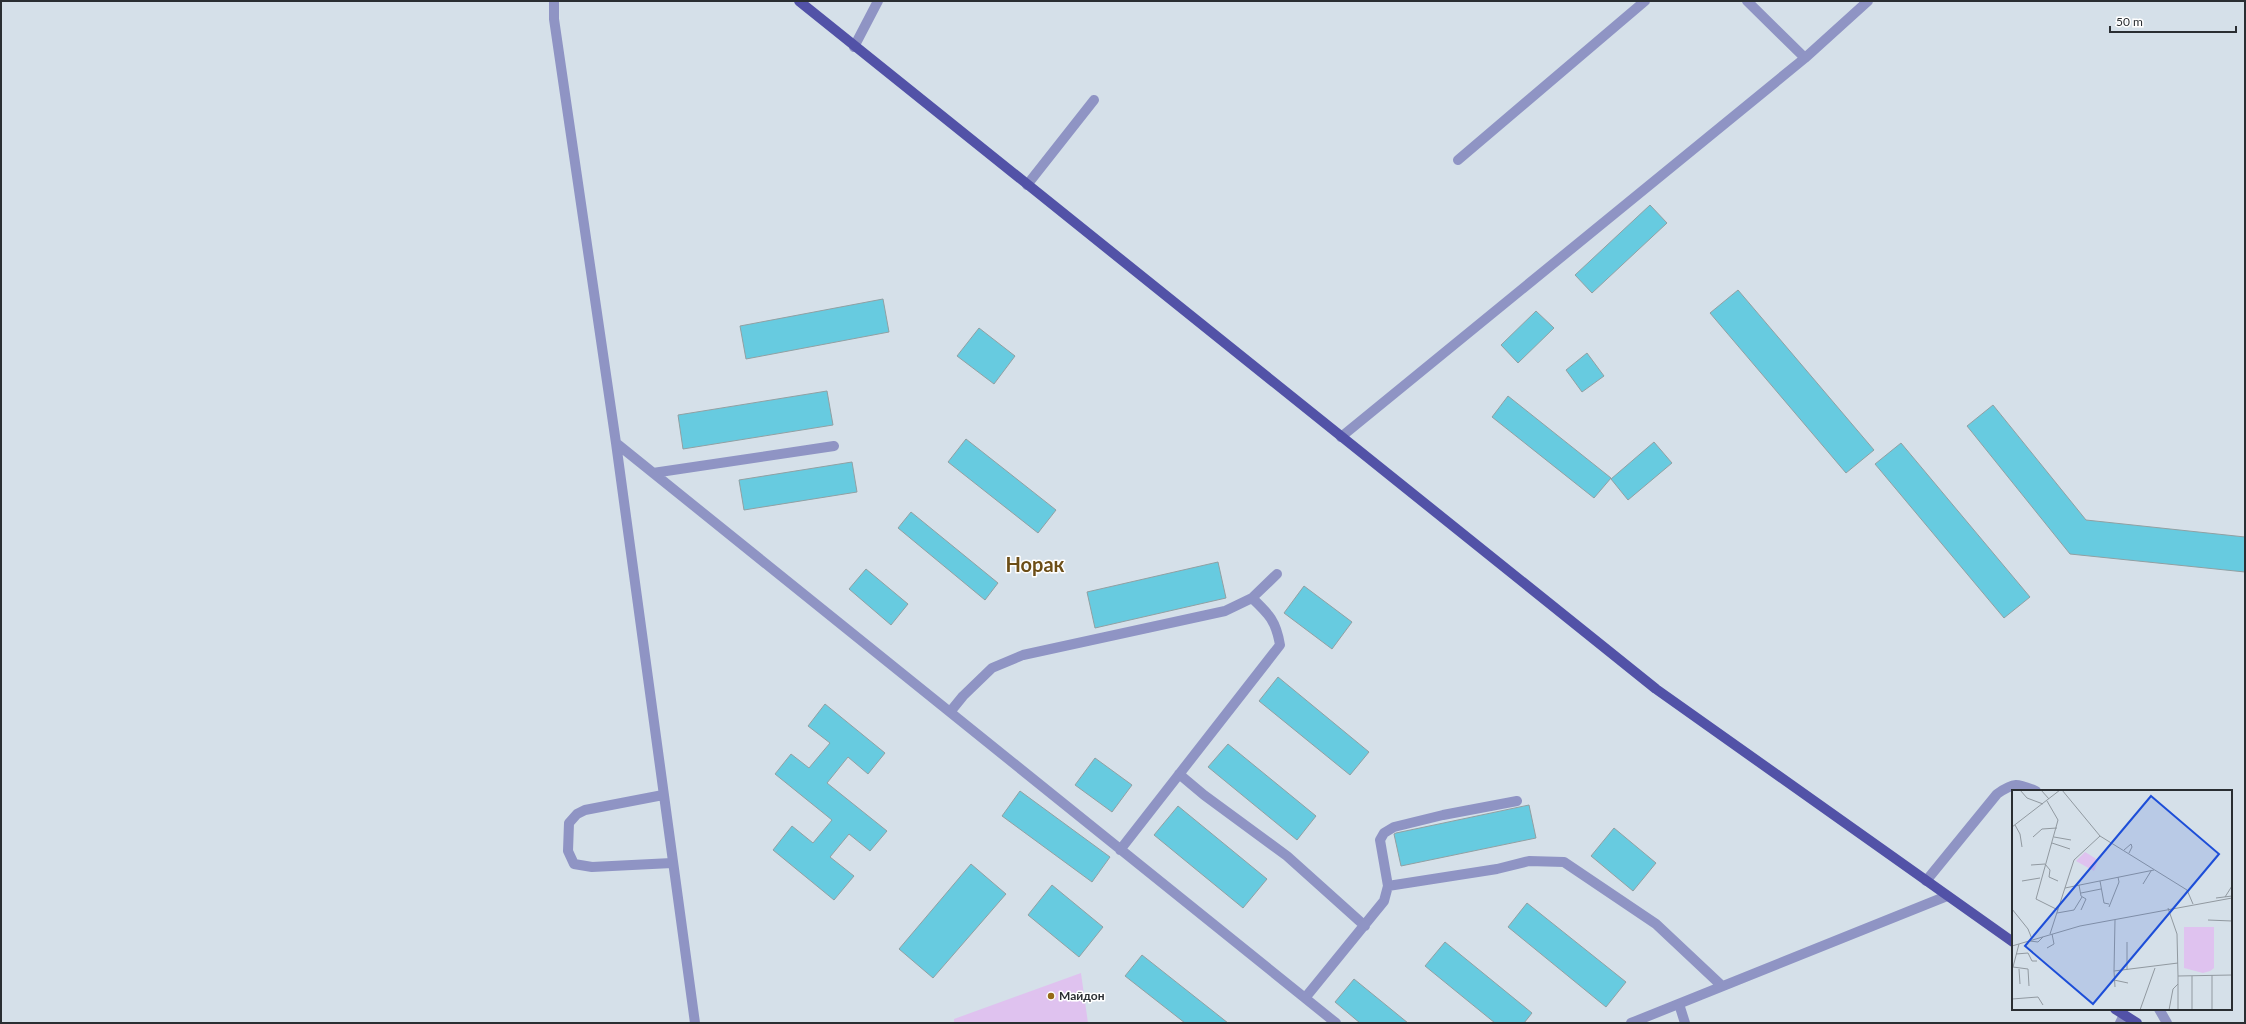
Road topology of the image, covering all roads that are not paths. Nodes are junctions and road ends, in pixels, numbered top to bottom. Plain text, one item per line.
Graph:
1 (554, 1) edge
2 (799, 1) edge
3 (878, 1) edge
4 (1646, 1) edge
5 (1747, 1) edge
6 (1868, 1) edge
7 (854, 47) junction
8 (1805, 58) junction
9 (1094, 100) dead end
10 (1458, 160) dead end
11 (1027, 185) junction
12 (1340, 437) junction
13 (616, 443) junction
14 (834, 446) dead end
15 (653, 473) junction
16 (1277, 574) dead end
17 (1252, 598) junction
18 (950, 712) junction
19 (1179, 774) junction
20 (2034, 790) edge
21 (663, 794) junction
22 (1517, 802) dead end
23 (1120, 850) junction
24 (672, 863) junction
25 (1926, 881) junction
26 (1388, 886) junction
27 (1947, 896) junction
28 (1365, 926) junction
29 (2011, 939) edge
30 (1722, 986) junction
31 (1305, 998) junction
32 (1679, 1004) junction
33 (2116, 1010) edge
34 (2159, 1010) edge
35 (2122, 1019) edge
36 (695, 1023) edge
37 (1336, 1023) edge
38 (1631, 1023) edge
39 (1685, 1023) edge
40 (2137, 1023) edge
41 (2167, 1023) edge

1 - 13 street
2 - 7 main road
3 - 7 street
4 - 10 street
5 - 8 street
6 - 8 street
7 - 11 main road
8 - 12 street
9 - 11 street
11 - 12 main road
12 - 25 main road
13 - 15 street
13 - 21 street
14 - 15 street
15 - 18 street
16 - 17 street
17 - 18 street
17 - 19 street
18 - 23 street
19 - 23 street
19 - 28 street
20 - 25 street
21 - 24 street
21 - 24 street
22 - 26 street
23 - 31 street
24 - 36 street
25 - 27 main road
26 - 28 street
26 - 30 street
27 - 29 main road
27 - 30 street
28 - 31 street
30 - 32 street
31 - 37 street
32 - 38 street
32 - 39 street
33 - 35 main road
34 - 41 street
35 - 40 main road

